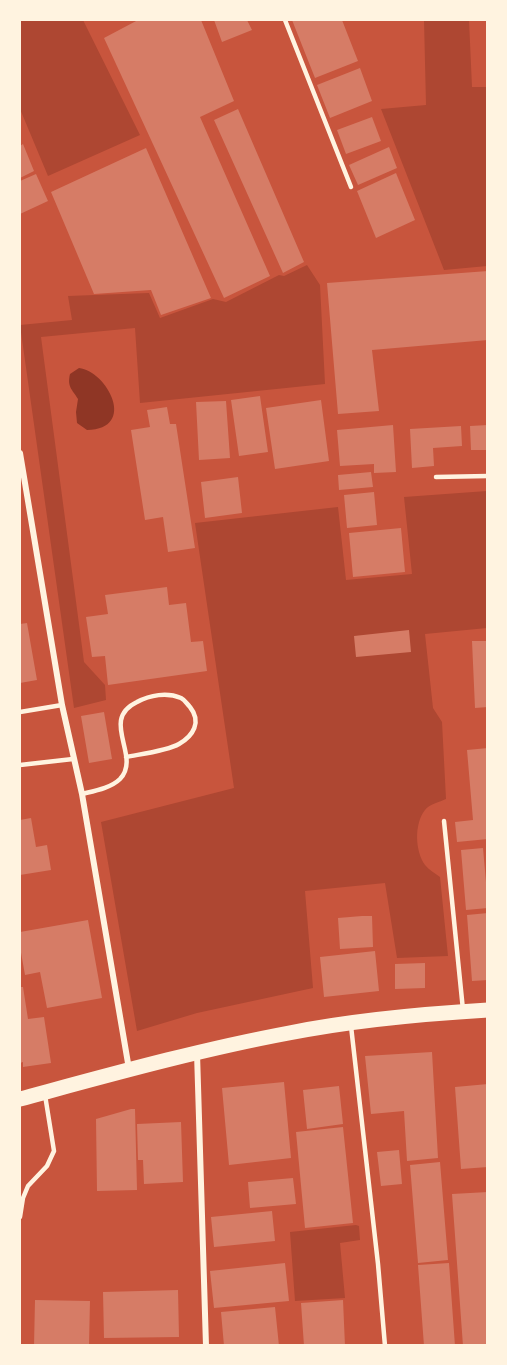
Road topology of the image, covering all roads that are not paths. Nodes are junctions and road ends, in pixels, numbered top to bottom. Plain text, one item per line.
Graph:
1 (285, 20) edge
2 (351, 187) dead end
3 (20, 456) edge
4 (488, 476) edge
5 (436, 477) dead end
6 (62, 705) junction
7 (20, 712) edge
8 (126, 757) junction
9 (73, 759) junction
10 (20, 765) edge
11 (82, 794) junction
12 (444, 821) dead end
13 (488, 1010) edge
14 (463, 1012) junction
15 (351, 1023) junction
16 (197, 1052) junction
17 (129, 1069) junction
18 (44, 1092) junction
19 (20, 1099) edge
20 (20, 1217) edge
21 (206, 1346) edge
22 (385, 1346) edge

1 - 2 lane
3 - 6 street
4 - 5 lane
6 - 7 lane
6 - 9 street
8 - 8 lane
8 - 11 lane
9 - 10 lane
9 - 11 street
11 - 17 street
12 - 14 lane
13 - 14 main road
14 - 15 main road
15 - 16 main road
15 - 22 lane
16 - 17 main road
16 - 21 street
17 - 18 main road
18 - 19 main road
18 - 20 lane

